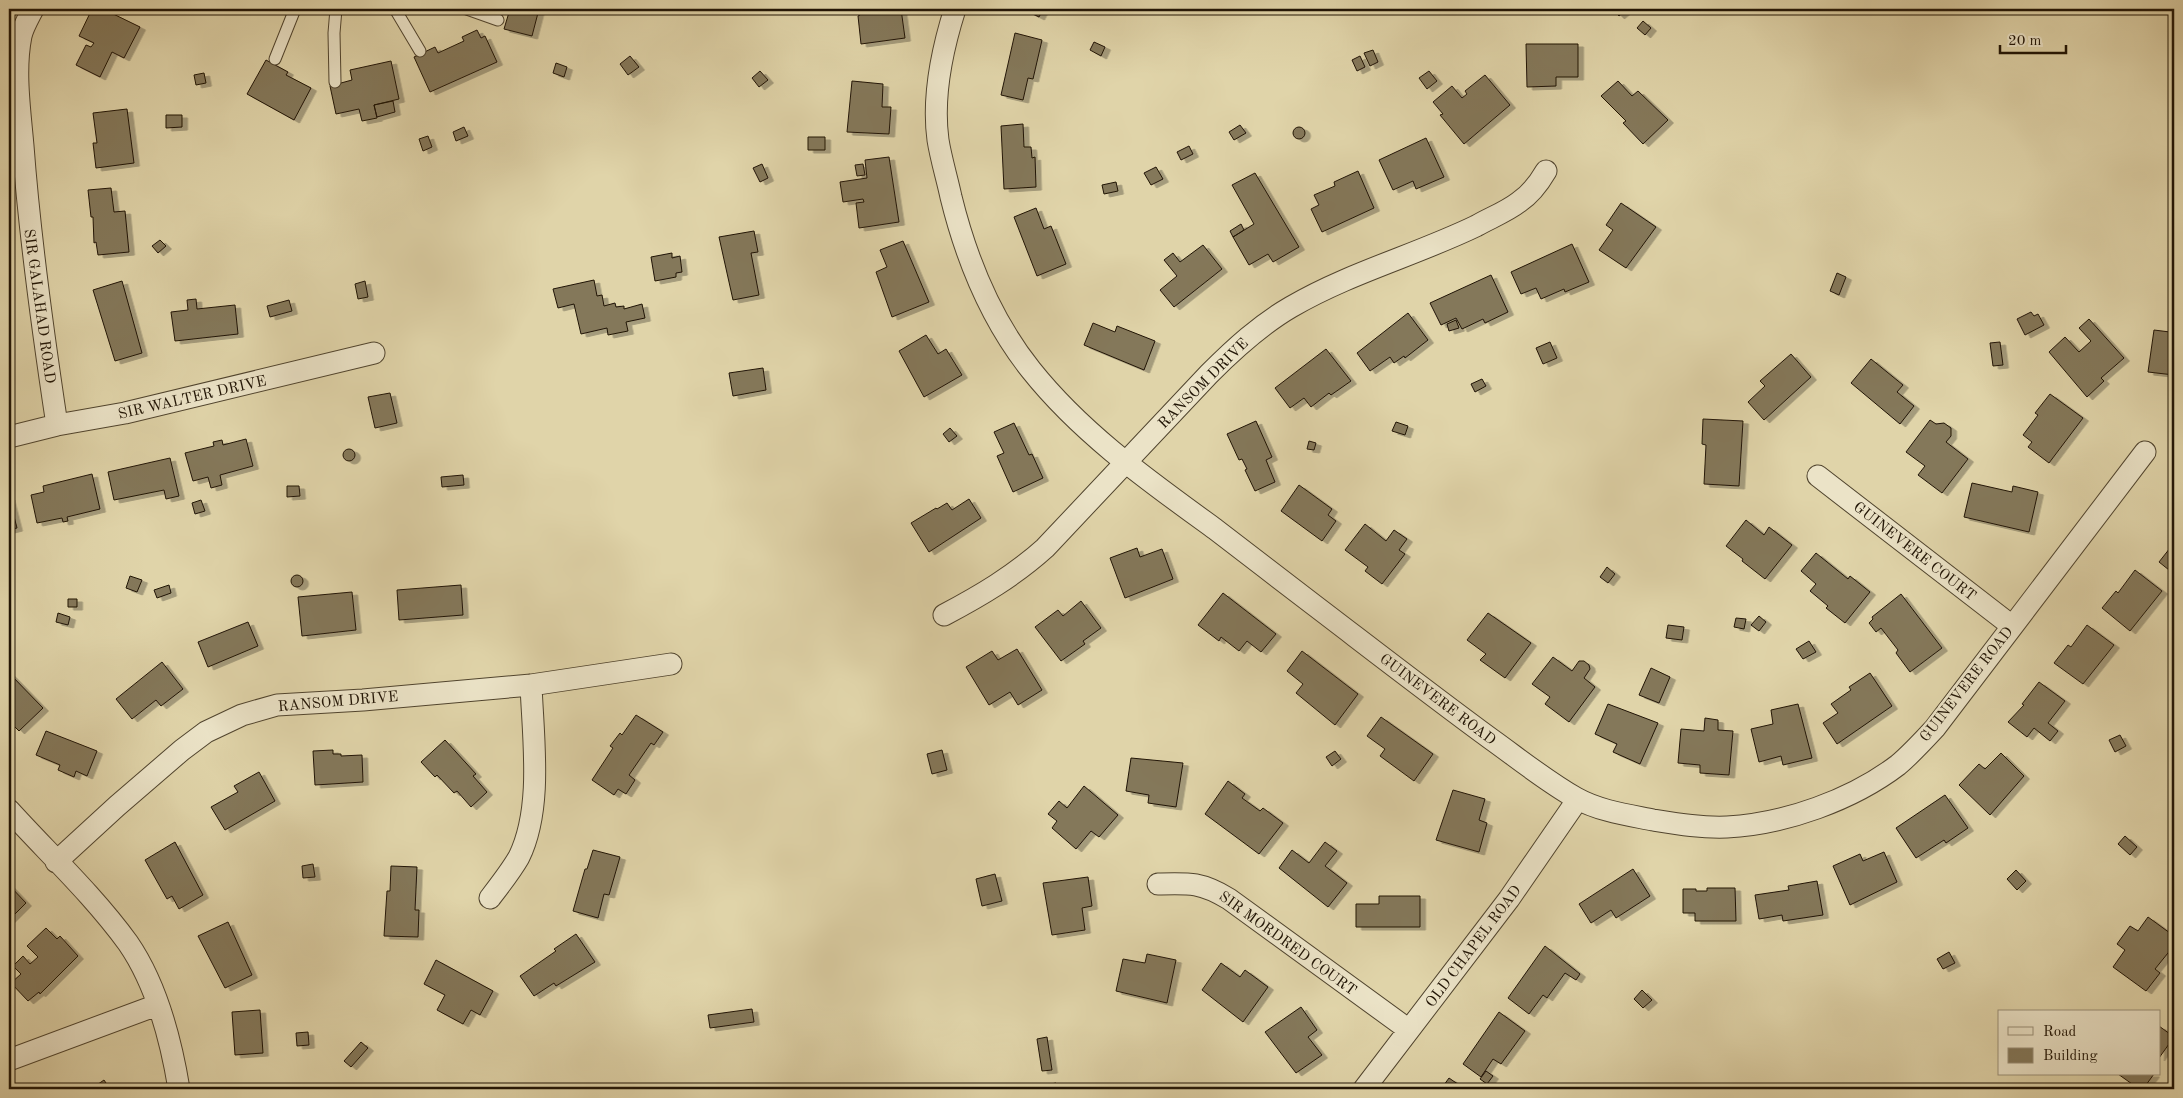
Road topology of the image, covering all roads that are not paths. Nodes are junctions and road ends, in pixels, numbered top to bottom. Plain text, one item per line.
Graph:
1 (33, 9) edge
2 (296, 9) edge
3 (336, 9) edge
4 (395, 9) edge
5 (467, 9) edge
6 (954, 9) edge
7 (498, 20) dead end
8 (420, 51) dead end
9 (275, 59) dead end
10 (335, 82) dead end
11 (1546, 171) dead end
12 (374, 353) dead end
13 (57, 425) junction
14 (9, 438) edge
15 (2145, 452) dead end
16 (1124, 462) junction
17 (1818, 476) dead end
18 (944, 614) dead end
19 (2012, 626) junction
20 (671, 664) dead end
21 (531, 685) junction
22 (1578, 799) junction
23 (9, 810) edge
24 (56, 862) junction
25 (1158, 884) dead end
26 (490, 898) dead end
27 (158, 1005) junction
28 (1408, 1030) junction
29 (9, 1060) edge
30 (179, 1089) edge
31 (1364, 1089) edge

1 - 13 street, SIR GALAHAD ROAD
2 - 9 lane
3 - 10 lane
4 - 8 lane
5 - 7 lane
6 - 16 street, GUINEVERE ROAD
11 - 16 street, RANSOM DRIVE
12 - 13 street, SIR WALTER DRIVE
13 - 14 street, SIR WALTER DRIVE
15 - 19 street, GUINEVERE ROAD
16 - 18 street, RANSOM DRIVE
16 - 22 street, GUINEVERE ROAD
17 - 19 street, GUINEVERE COURT
19 - 22 street, GUINEVERE ROAD
20 - 21 street, RANSOM DRIVE
21 - 24 street, RANSOM DRIVE
21 - 26 street
22 - 28 street, OLD CHAPEL ROAD
23 - 24 street
24 - 27 street
25 - 28 street, SIR MORDRED COURT
27 - 29 street
27 - 30 street
28 - 31 street, OLD CHAPEL ROAD

